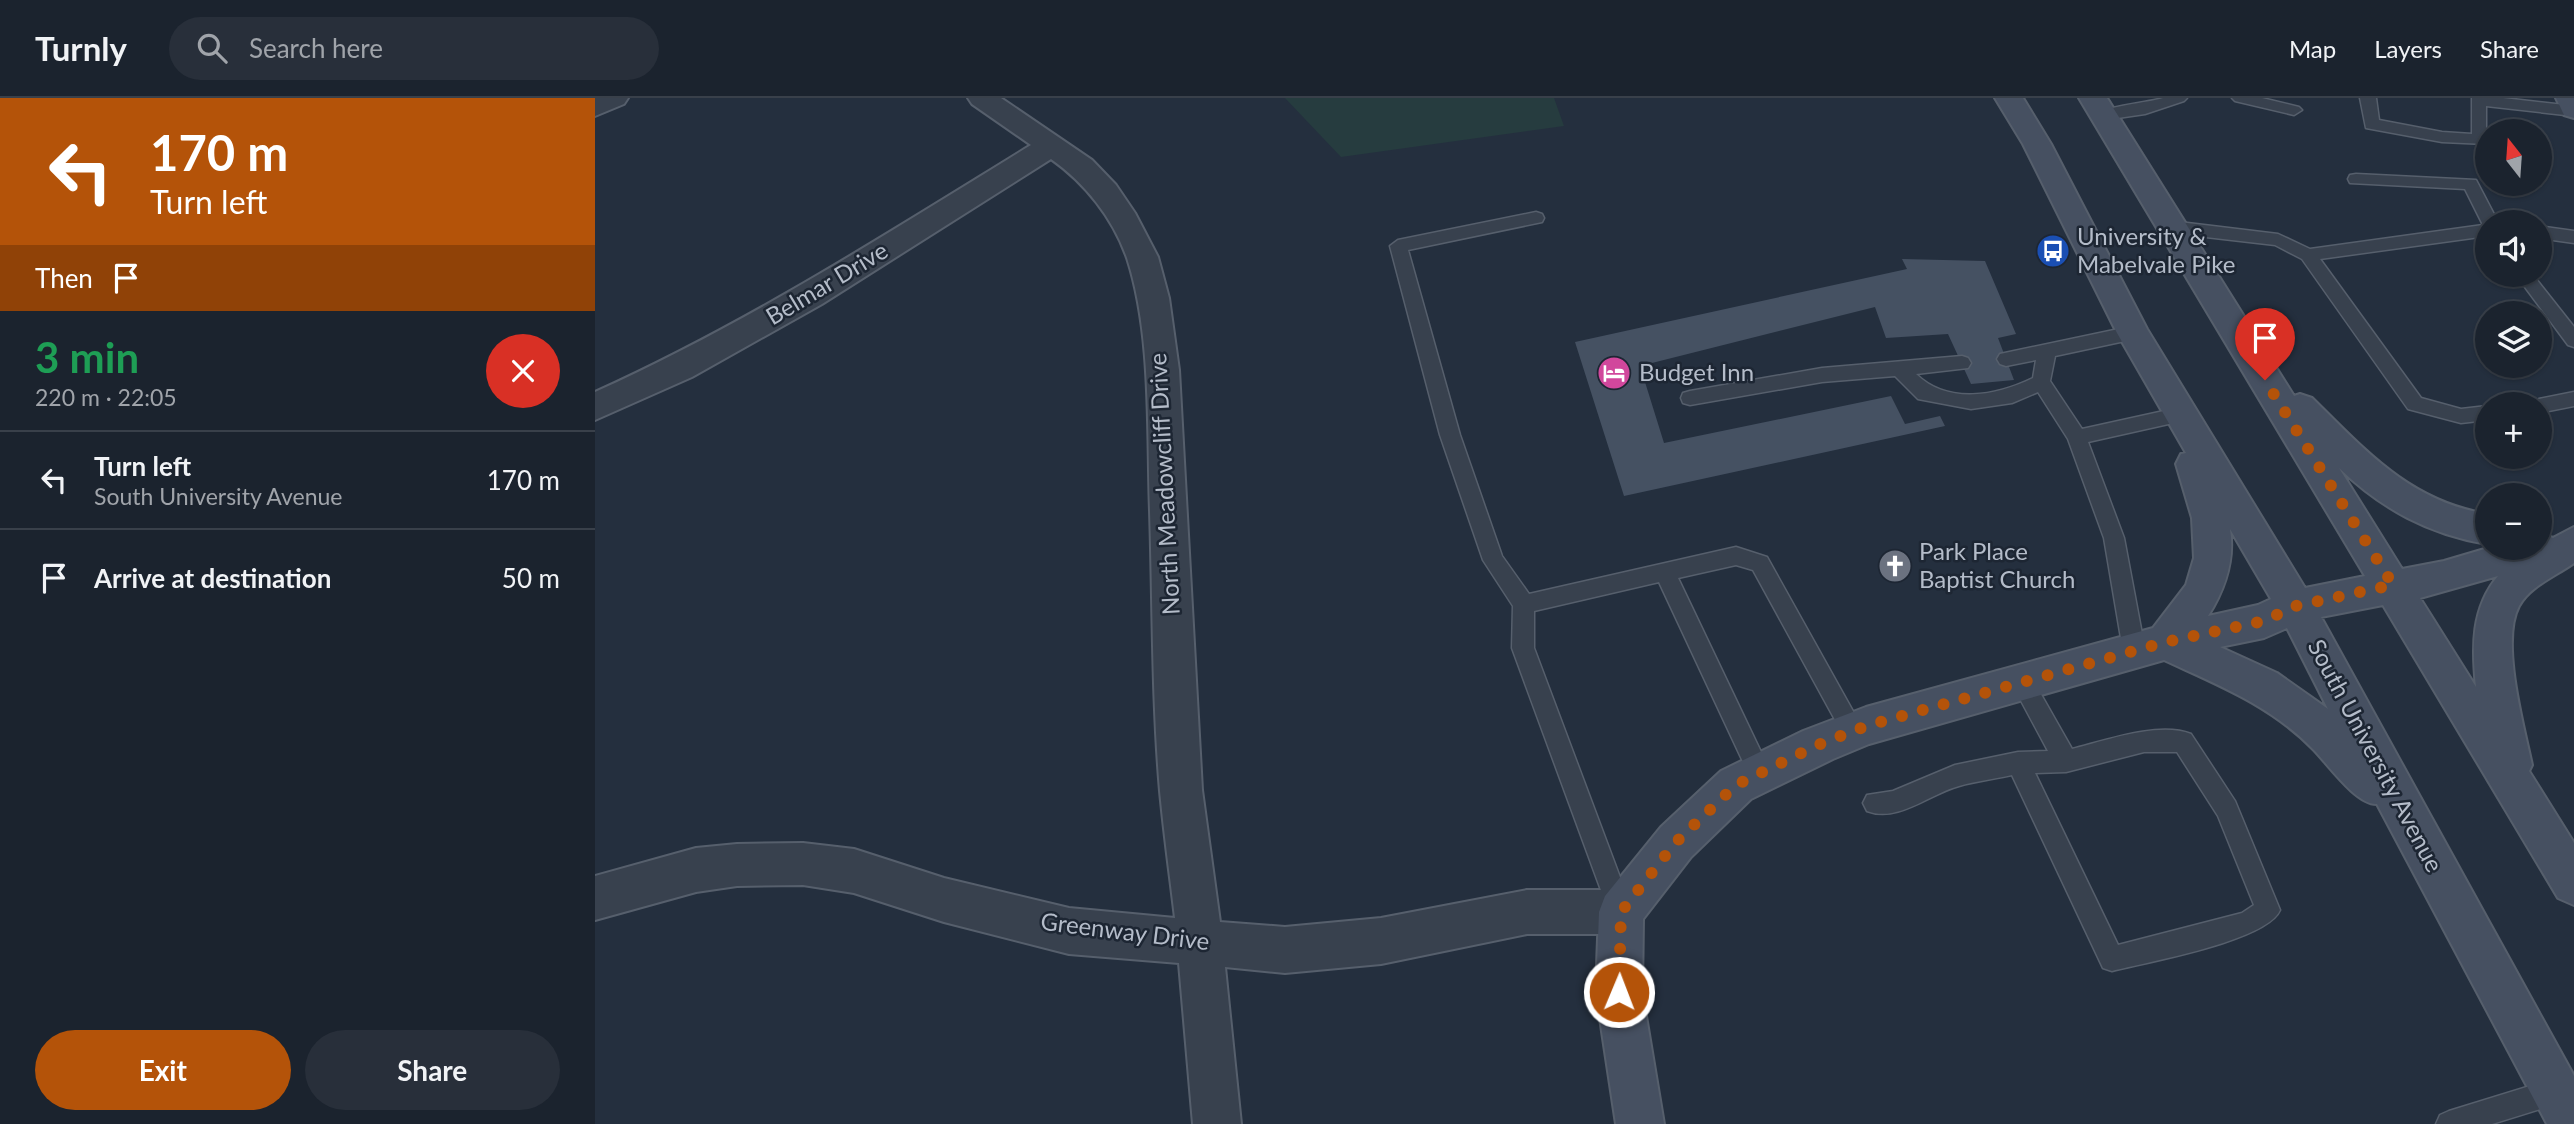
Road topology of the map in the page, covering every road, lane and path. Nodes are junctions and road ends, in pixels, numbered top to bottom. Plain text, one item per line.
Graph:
1 (614, 98) edge
2 (982, 98) edge
3 (2009, 98) edge
4 (2179, 98) edge
5 (2240, 98) edge
6 (2368, 98) edge
7 (2570, 98) edge
8 (2477, 99) edge
9 (2098, 106) edge
10 (595, 107) edge
11 (2294, 110) dead end
12 (2574, 110) edge
13 (1051, 146) junction
14 (2356, 179) dead end
15 (2484, 210) edge
16 (1536, 218) dead end
17 (2171, 227) junction
18 (2475, 231) edge
19 (2552, 234) edge
20 (2574, 237) edge
21 (2301, 251) junction
22 (2533, 287) edge
23 (2133, 333) junction
24 (2574, 340) edge
25 (2047, 352) junction
26 (2251, 357) junction
27 (2006, 359) dead end
28 (1962, 363) dead end
29 (1901, 370) junction
30 (2041, 382) junction
31 (1690, 398) dead end
32 (2574, 399) edge
33 (2552, 403) edge
34 (595, 408) edge
35 (2182, 414) junction
36 (2475, 414) edge
37 (2077, 437) junction
38 (2475, 527) edge
39 (2552, 533) edge
40 (2574, 534) edge
41 (2574, 542) edge
42 (2552, 543) edge
43 (2500, 560) edge
44 (1665, 572) junction
45 (2393, 585) junction
46 (1524, 604) junction
47 (2295, 606) junction
48 (2150, 646) junction
49 (2022, 682) junction
50 (1853, 731) junction
51 (2066, 761) junction
52 (2018, 764) junction
53 (1760, 774) junction
54 (2514, 784) junction
55 (1875, 803) dead end
56 (2410, 824) junction
57 (2574, 883) edge
58 (595, 898) edge
59 (1621, 912) junction
60 (1200, 942) junction
61 (2565, 1107) edge
62 (1217, 1124) edge
63 (1640, 1124) edge
64 (2449, 1124) edge

1 - 10 street
2 - 13 street, North Meadowcliff Drive
3 - 23 main road, South University Avenue
4 - 9 lane
5 - 11 lane
6 - 8 lane
7 - 12 main road
8 - 12 lane
9 - 17 main road
13 - 34 street, Belmar Drive
13 - 60 street, North Meadowcliff Drive
14 - 15 lane
16 - 46 lane
17 - 21 lane
17 - 26 main road
18 - 21 lane
19 - 20 lane
21 - 36 lane
22 - 24 lane
23 - 25 lane
23 - 35 main road, South University Avenue
25 - 27 lane
25 - 30 lane
26 - 38 main road
26 - 45 main road
28 - 29 lane
29 - 30 lane
29 - 31 lane
30 - 37 lane
32 - 33 lane
35 - 37 lane
35 - 47 main road, South University Avenue
35 - 48 main road
37 - 48 lane
39 - 40 main road
40 - 42 main road
41 - 54 main road
43 - 45 main road
44 - 46 lane
44 - 50 lane
44 - 53 lane
45 - 47 main road
45 - 54 main road
46 - 59 lane
47 - 48 main road
47 - 56 main road, South University Avenue
48 - 49 main road
48 - 56 main road
49 - 50 main road
49 - 51 lane
50 - 53 main road
51 - 52 lane
51 - 52 lane
52 - 55 lane
53 - 59 main road
54 - 57 main road
56 - 61 main road, South University Avenue
58 - 60 street, Greenway Drive
59 - 60 street, Greenway Drive
59 - 63 main road
60 - 62 street, North Meadowcliff Drive
61 - 64 lane

